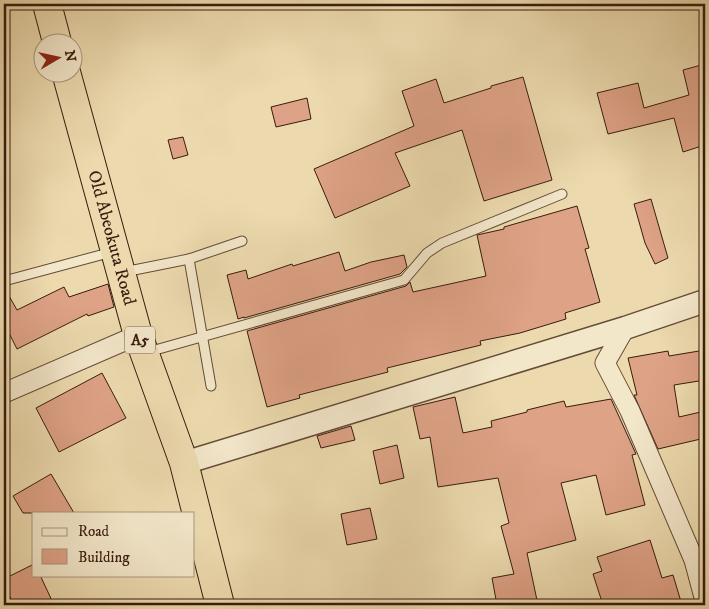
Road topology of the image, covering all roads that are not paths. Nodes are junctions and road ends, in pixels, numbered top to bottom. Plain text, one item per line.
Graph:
1 (47, 4) edge
2 (54, 32) edge
3 (69, 82) edge
4 (562, 194) dead end
5 (242, 240) dead end
6 (189, 259) junction
7 (118, 262) junction
8 (4, 281) edge
9 (705, 301) edge
10 (625, 328) junction
11 (203, 338) junction
12 (141, 344) junction
13 (211, 386) dead end
14 (4, 393) edge
15 (184, 463) junction
16 (705, 601) edge
17 (220, 605) edge

1 - 2 highway
3 - 7 highway, Old Abeokuta Road / A5
4 - 11 lane
5 - 6 lane
6 - 7 lane
6 - 11 lane
7 - 8 lane
7 - 12 highway, Old Abeokuta Road / A5
9 - 10 street
10 - 15 street
10 - 16 street
11 - 12 lane
11 - 13 lane
12 - 14 street
12 - 15 highway, Old Abeokuta Road / A5
15 - 17 highway, Old Abeokuta Road / A5

